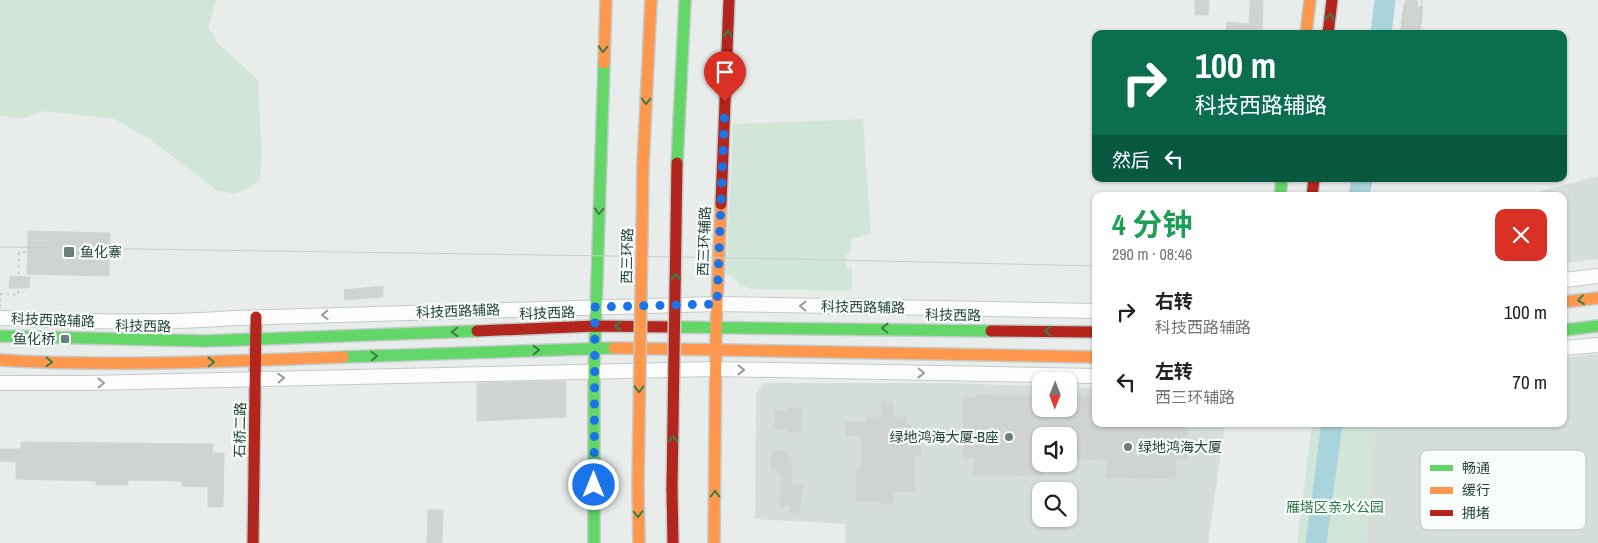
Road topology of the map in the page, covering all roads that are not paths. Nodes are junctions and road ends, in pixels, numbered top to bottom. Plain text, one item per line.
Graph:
1 (606, 0) edge
2 (651, 0) edge
3 (685, 0) edge
4 (729, 0) edge
5 (1310, 0) edge
6 (1332, 0) edge
7 (1306, 30) edge
8 (1328, 30) edge
9 (1598, 276) edge
10 (1567, 280) edge
11 (1598, 298) edge
12 (1567, 302) edge
13 (717, 304) junction
14 (595, 307) junction
15 (1092, 310) edge
16 (256, 317) junction
17 (0, 318) edge
18 (595, 326) junction
19 (716, 326) junction
20 (1598, 326) edge
21 (1567, 330) edge
22 (1092, 332) edge
23 (0, 336) edge
24 (256, 339) junction
25 (1598, 345) edge
26 (594, 348) junction
27 (1567, 348) edge
28 (716, 350) junction
29 (1092, 357) edge
30 (0, 360) edge
31 (255, 361) junction
32 (131, 362) junction
33 (715, 369) junction
34 (594, 372) junction
35 (1092, 376) edge
36 (255, 380) junction
37 (0, 383) edge
38 (31, 383) junction
39 (253, 543) edge
40 (594, 543) edge
41 (638, 543) edge
42 (673, 543) edge
43 (714, 543) edge

1 -> 14 main road
2 -> 41 main road, 西三环路, bridge
42 -> 3 main road, bridge
13 -> 4 main road, 西三环辅路
5 - 7 main road
8 -> 6 main road
9 - 10 street
11 -> 12 main road
13 - 14 street, 科技西路辅路
15 -> 13 street, 科技西路辅路
13 - 19 main road, 西三环辅路
14 -> 16 street, 科技西路辅路
14 - 18 main road
16 - 17 street, 科技西路辅路
16 - 24 main road, 石桥二路
19 -> 18 main road, 科技西路
18 -> 24 main road, 科技西路
18 - 26 main road
22 -> 19 main road, 科技西路
19 - 28 main road, 西三环辅路
20 - 21 main road
23 - 24 main road, 科技西路
24 - 31 main road, 石桥二路
25 - 27 street
26 - 28 main road
31 -> 26 main road
26 - 34 main road
28 - 29 main road
28 - 33 main road, 西三环辅路
30 -> 32 main road
32 -> 31 main road
31 - 36 main road, 石桥二路
32 - 38 street
33 - 34 street
33 -> 35 street
43 -> 33 main road, 西三环辅路
36 -> 34 street
34 - 40 main road
38 -> 36 street
36 - 39 main road, 石桥二路
37 - 38 street

